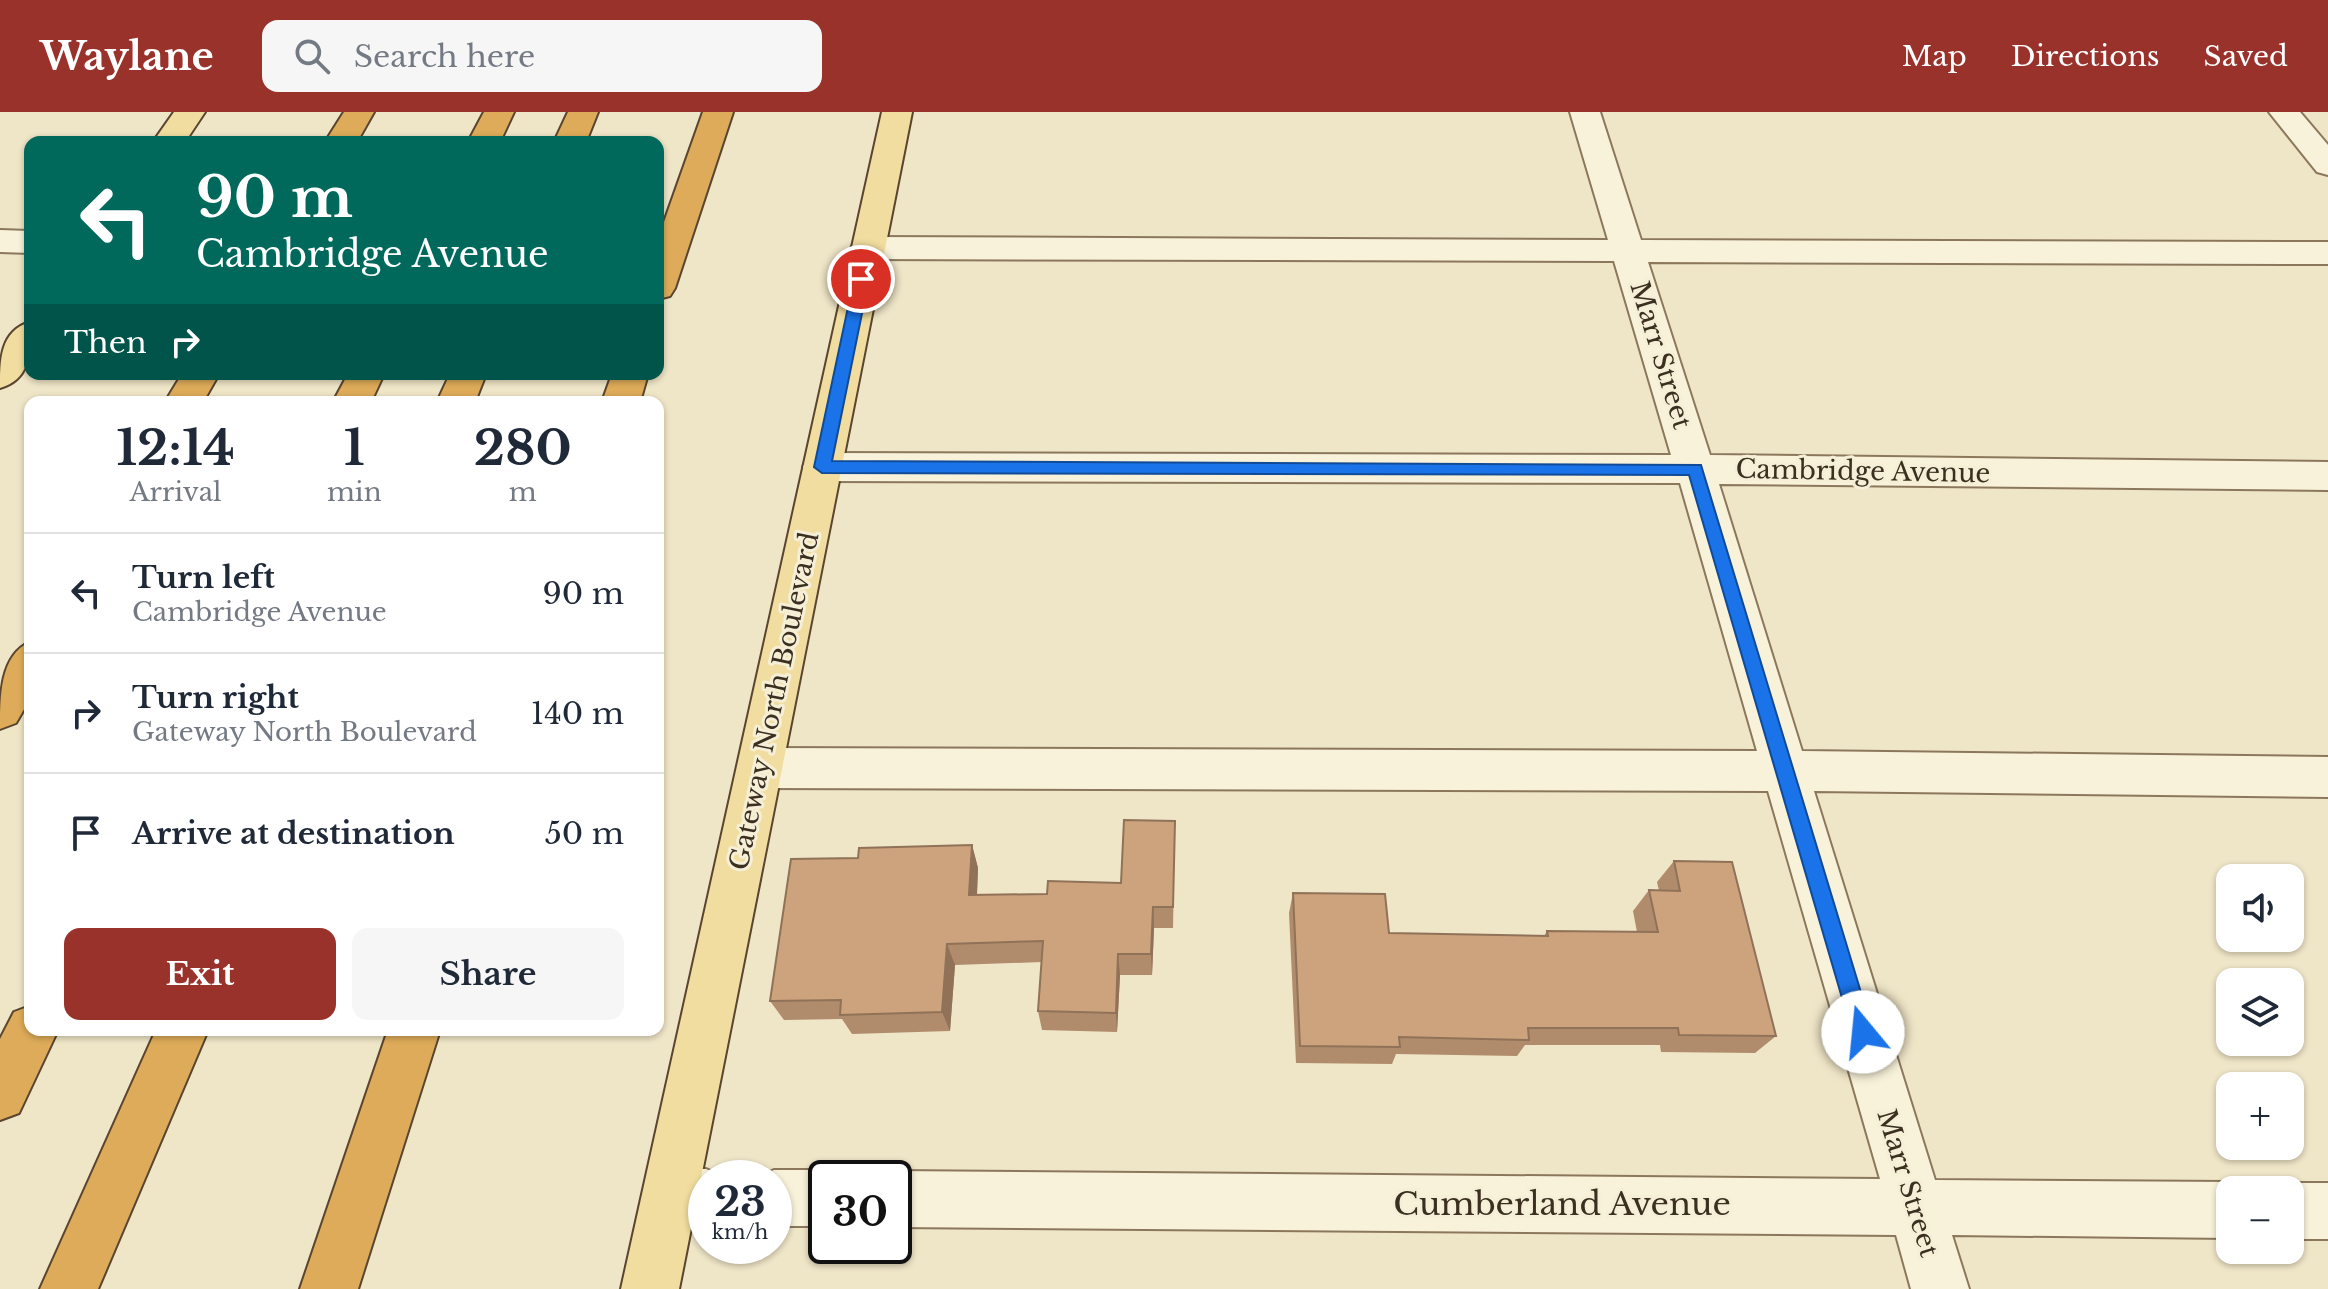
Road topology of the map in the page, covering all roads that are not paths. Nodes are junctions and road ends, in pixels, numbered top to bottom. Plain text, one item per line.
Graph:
1 (190, 112) edge
2 (359, 112) edge
3 (499, 112) edge
4 (583, 112) edge
5 (718, 112) edge
6 (897, 112) edge
7 (1585, 112) edge
8 (2284, 112) edge
9 (2295, 112) edge
10 (2328, 132) edge
11 (173, 136) edge
12 (345, 136) edge
13 (487, 136) edge
14 (573, 136) edge
15 (2328, 165) edge
16 (0, 241) edge
17 (24, 242) edge
18 (868, 248) junction
19 (1629, 249) junction
20 (2328, 253) edge
21 (664, 270) edge
22 (24, 342) edge
23 (0, 375) edge
24 (822, 467) junction
25 (1695, 469) junction
26 (2328, 476) edge
27 (24, 670) edge
28 (0, 710) edge
29 (760, 768) junction
30 (1785, 771) junction
31 (2328, 777) edge
32 (29, 1036) edge
33 (179, 1036) edge
34 (412, 1036) edge
35 (0, 1094) edge
36 (694, 1160) edge
37 (688, 1197) edge
38 (912, 1199) edge
39 (1915, 1206) junction
40 (2216, 1210) edge
41 (2304, 1211) edge
42 (2328, 1211) edge
43 (69, 1289) edge
44 (329, 1289) edge
45 (650, 1289) edge
46 (1940, 1289) edge

1 - 11 main road
2 - 12 highway
3 - 13 highway
4 - 14 highway
5 - 21 highway
6 - 18 main road, Gateway North Boulevard
7 - 19 street, Marr Street
8 - 15 street
9 - 10 street
16 - 17 street
18 - 19 street
18 - 24 main road, Gateway North Boulevard
19 - 20 street
19 - 25 street, Marr Street
22 - 23 main road
24 - 25 street, Cambridge Avenue
24 - 29 main road, Gateway North Boulevard
25 - 26 street, Cambridge Avenue
25 - 30 street, Marr Street
27 - 28 highway
29 - 30 street
29 - 36 main road, Gateway North Boulevard
30 - 31 street
30 - 39 street, Marr Street
32 - 35 highway
33 - 43 highway
34 - 44 highway
37 - 45 main road, Gateway North Boulevard
38 - 39 street, Cumberland Avenue
39 - 40 street, Cumberland Avenue
39 - 46 street, Marr Street
41 - 42 street

